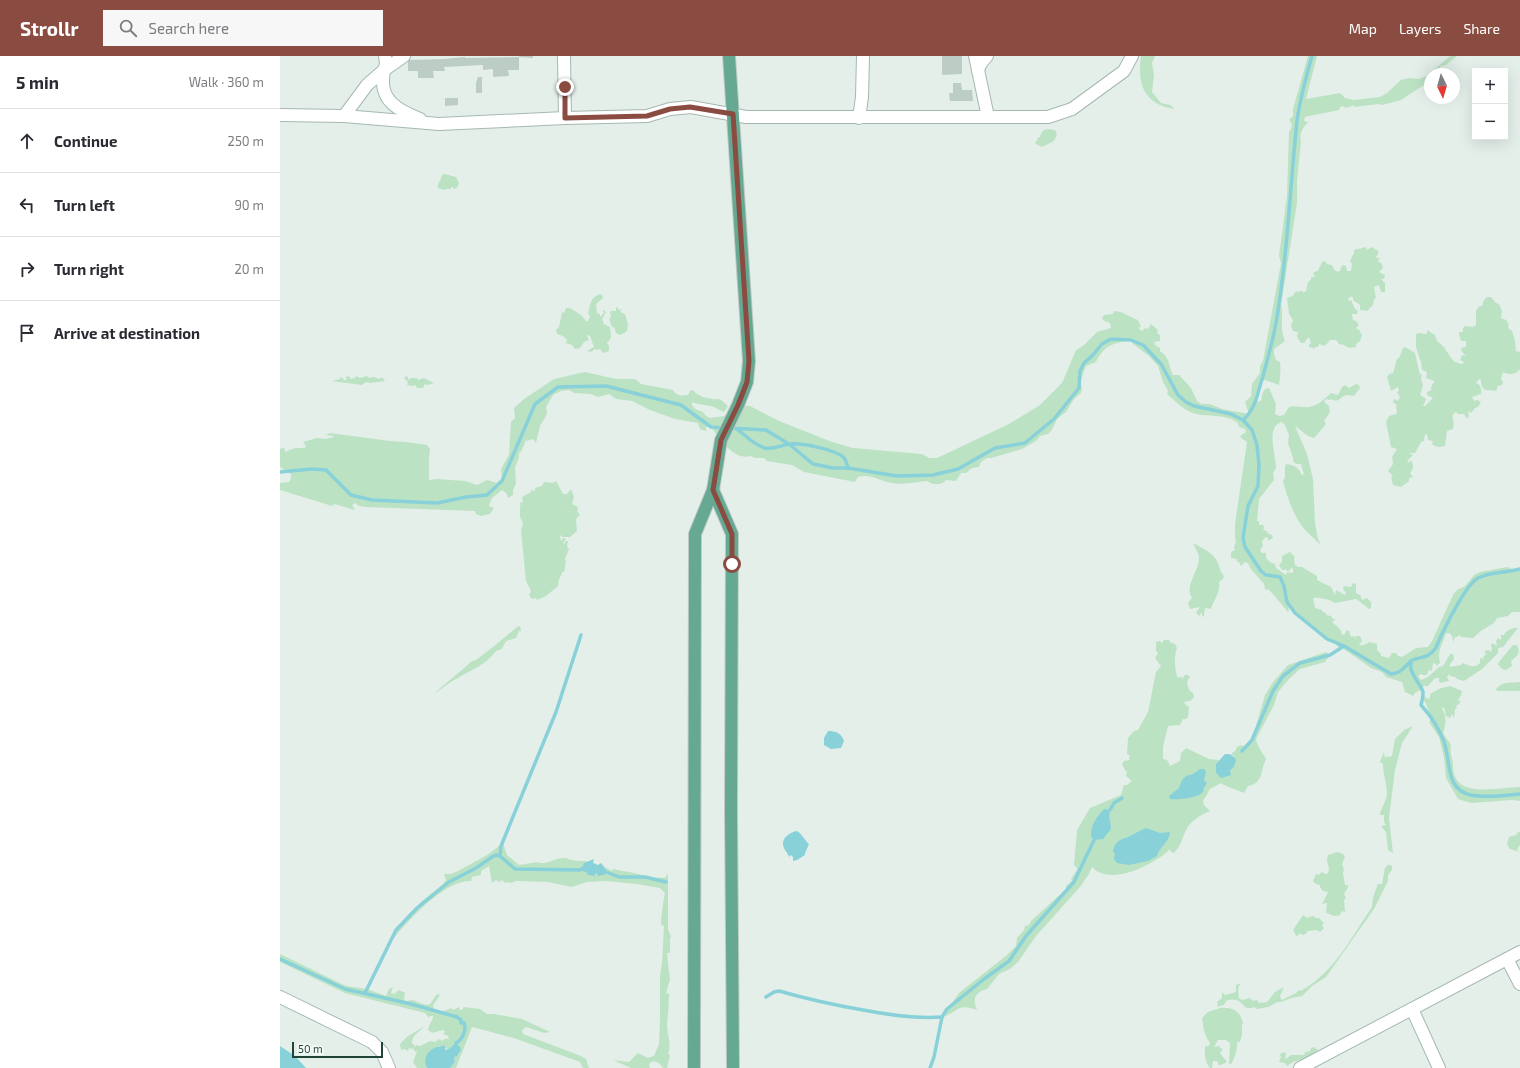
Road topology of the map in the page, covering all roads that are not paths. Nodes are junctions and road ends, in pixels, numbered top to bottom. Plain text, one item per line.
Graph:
1 (385, 56) edge
2 (404, 56) edge
3 (564, 56) edge
4 (729, 56) edge
5 (863, 56) edge
6 (976, 56) edge
7 (987, 56) edge
8 (1132, 56) edge
9 (384, 70) junction
10 (978, 70) junction
11 (733, 114) junction
12 (280, 115) edge
13 (344, 116) junction
14 (988, 117) junction
15 (565, 118) junction
16 (859, 118) junction
17 (430, 123) junction
18 (713, 490) junction
19 (1520, 952) edge
20 (1507, 959) junction
21 (1520, 984) edge
22 (280, 997) edge
23 (1412, 1009) junction
24 (1317, 1064) edge
25 (389, 1068) edge
26 (694, 1068) edge
27 (733, 1068) edge
28 (1300, 1068) edge
29 (1439, 1068) edge

1 - 9 street
2 - 9 street
3 - 15 street
4 - 11 main road
5 - 16 street
6 - 10 street
7 - 10 street
8 - 14 street
9 - 13 street
9 - 17 street
10 - 14 street
11 - 15 street
11 - 16 street
11 - 18 main road
12 - 13 street
13 - 17 street
14 - 16 street
15 - 17 street
18 - 26 main road
18 - 27 main road
19 - 20 street
20 - 21 street
20 - 23 street
22 - 25 street
23 - 24 street
23 - 29 street
24 - 28 street

